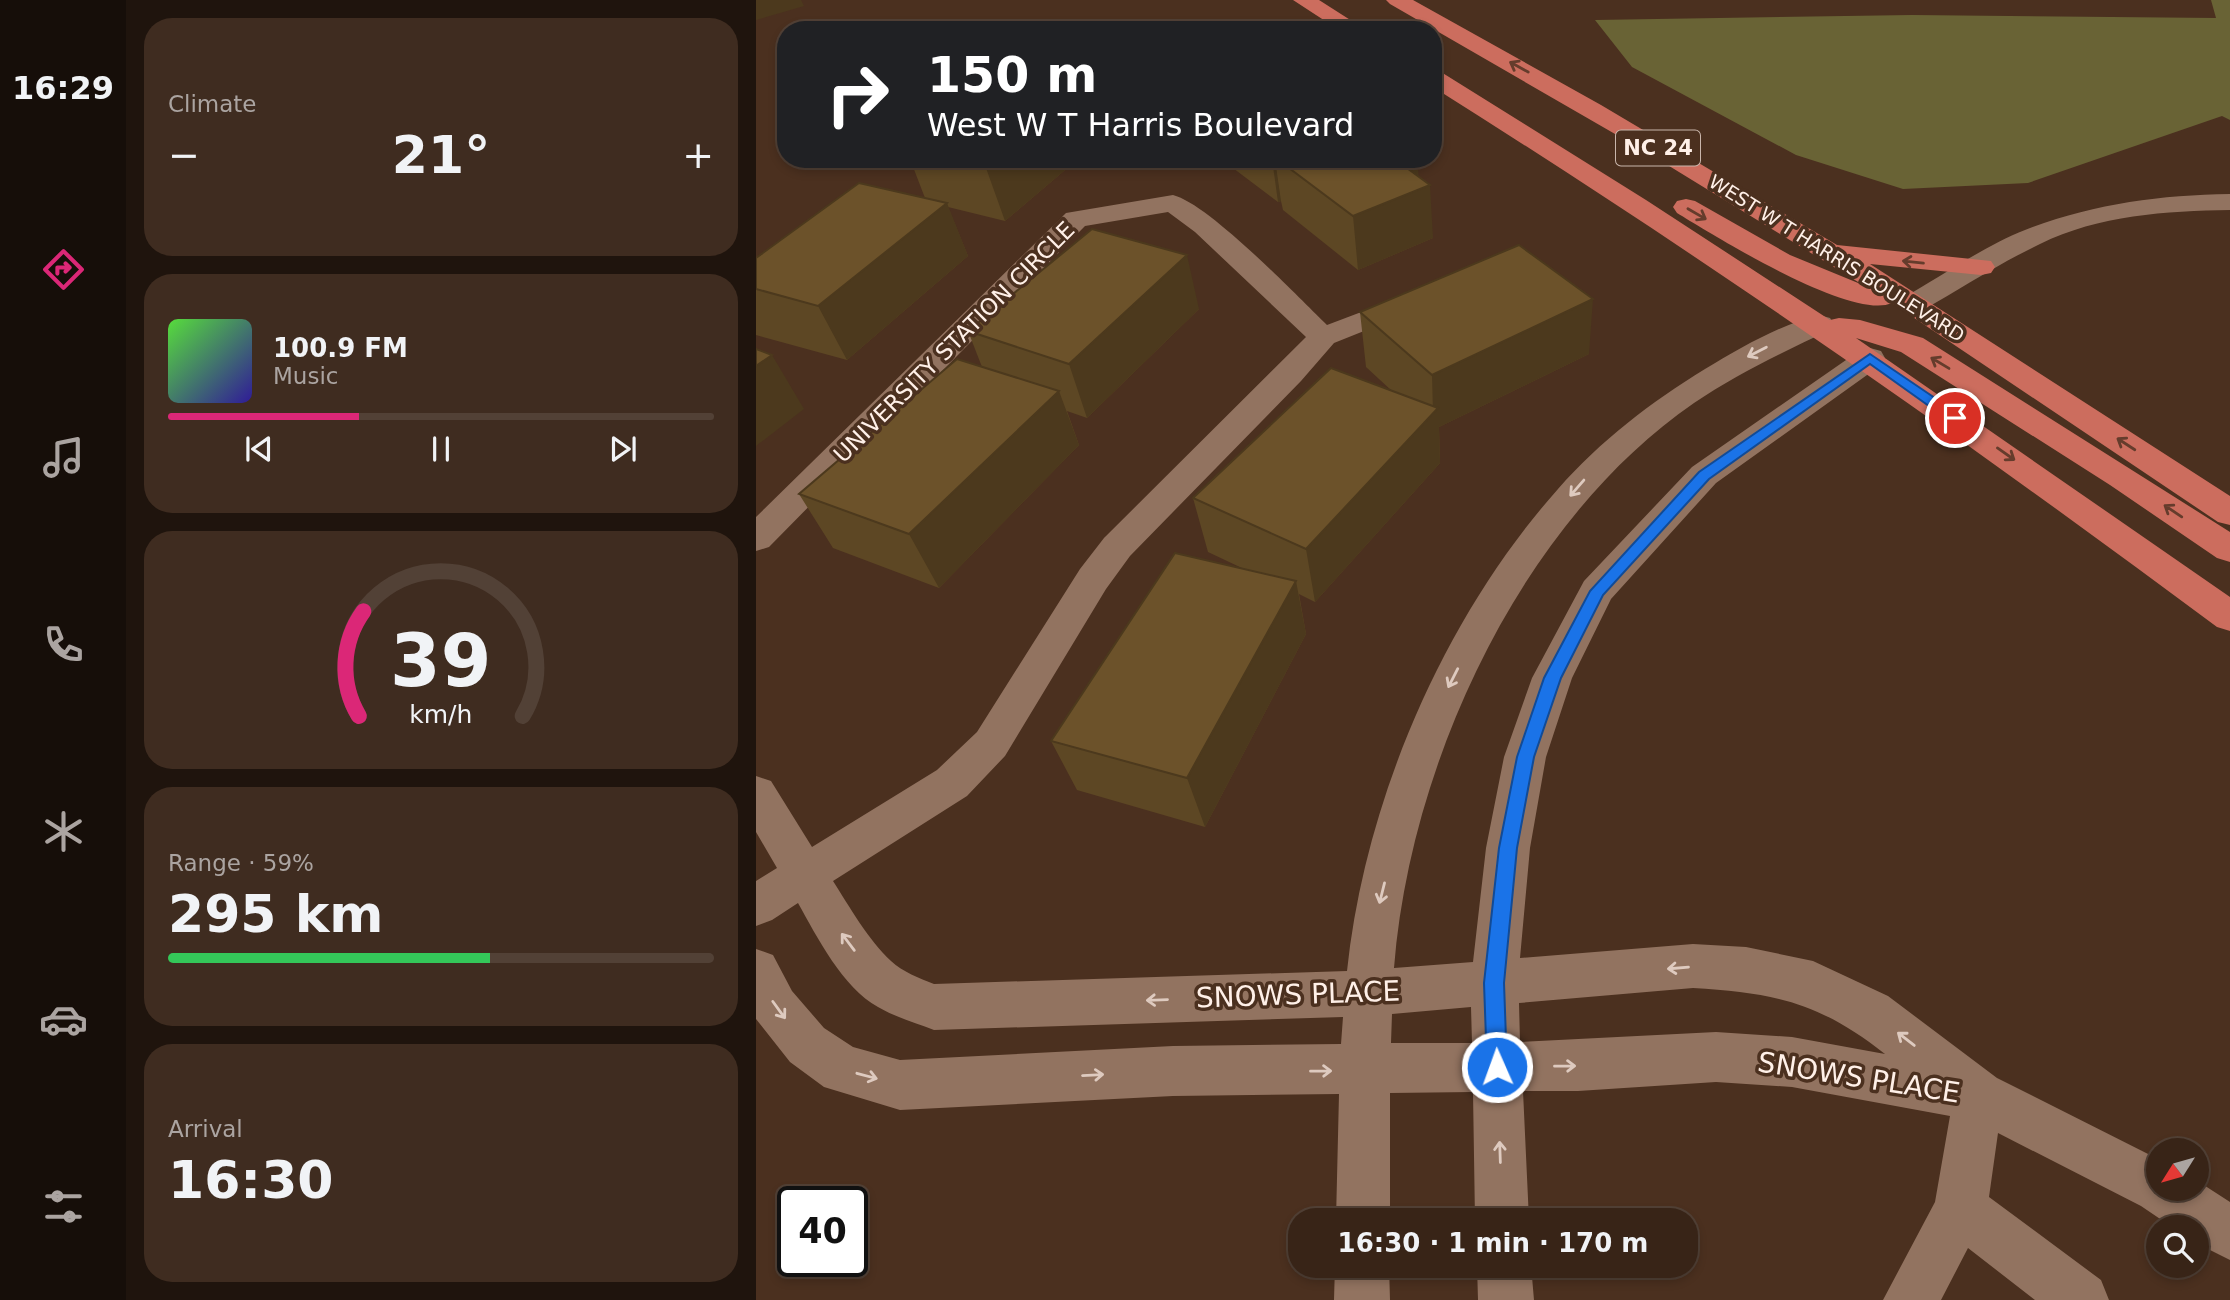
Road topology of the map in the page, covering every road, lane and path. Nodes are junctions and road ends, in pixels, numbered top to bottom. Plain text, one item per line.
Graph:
1 (1304, 0) edge
2 (1397, 0) edge
3 (1339, 21) edge
4 (1435, 21) edge
5 (1442, 25) edge
6 (1458, 60) dead end
7 (1442, 83) edge
8 (1526, 134) junction
9 (1707, 177) junction
10 (2230, 202) edge
11 (1824, 248) junction
12 (1981, 267) junction
13 (1431, 294) edge
14 (1913, 304) junction
15 (1819, 324) junction
16 (1323, 337) junction
17 (1870, 358) junction
18 (2230, 513) edge
19 (756, 538) edge
20 (2230, 550) edge
21 (2171, 573) junction
22 (2230, 600) edge
23 (2230, 617) edge
24 (760, 806) edge
25 (806, 874) junction
26 (756, 905) edge
27 (756, 971) edge
28 (1494, 983) junction
29 (1367, 993) junction
30 (1497, 1067) junction
31 (1366, 1070) junction
32 (1979, 1096) junction
33 (2146, 1181) edge
34 (2180, 1201) edge
35 (1363, 1208) edge
36 (1502, 1208) edge
37 (1961, 1209) junction
38 (2230, 1233) edge
39 (1362, 1278) edge
40 (1505, 1278) edge
41 (1362, 1300) edge
42 (1506, 1300) edge
43 (1911, 1300) edge
44 (2081, 1300) edge

1 - 3 main road
4 -> 2 main road, WEST W T HARRIS BOULEVARD / NC 24
9 -> 5 main road, WEST W T HARRIS BOULEVARD / NC 24
6 - 9 main road
7 - 8 main road, NC 24
8 -> 14 main road
8 - 15 main road, NC 24
9 - 11 main road, WEST W T HARRIS BOULEVARD / NC 24
10 - 12 street
12 -> 11 main road
11 - 14 main road, WEST W T HARRIS BOULEVARD / NC 24
12 - 14 street
13 - 16 street
18 -> 14 main road, WEST W T HARRIS BOULEVARD / NC 24
15 - 17 main road, NC 24
20 -> 15 main road
15 -> 29 street
16 - 19 street, UNIVERSITY STATION CIRCLE
16 - 25 street
17 -> 21 main road, NC 24
17 - 28 street
21 - 22 main road
21 - 23 main road, NC 24
24 - 25 street, SNOWS PLACE
25 - 26 street
29 -> 25 street, SNOWS PLACE
27 -> 31 street, SNOWS PLACE
28 - 29 street, SNOWS PLACE
28 - 30 street
32 -> 28 street, SNOWS PLACE
29 - 31 street
30 - 31 street, SNOWS PLACE
30 -> 32 street, SNOWS PLACE
36 -> 30 street
31 - 35 street
32 - 33 street
32 - 37 street
34 - 38 street
37 - 43 street
37 - 44 street
39 - 41 street
40 - 42 street

